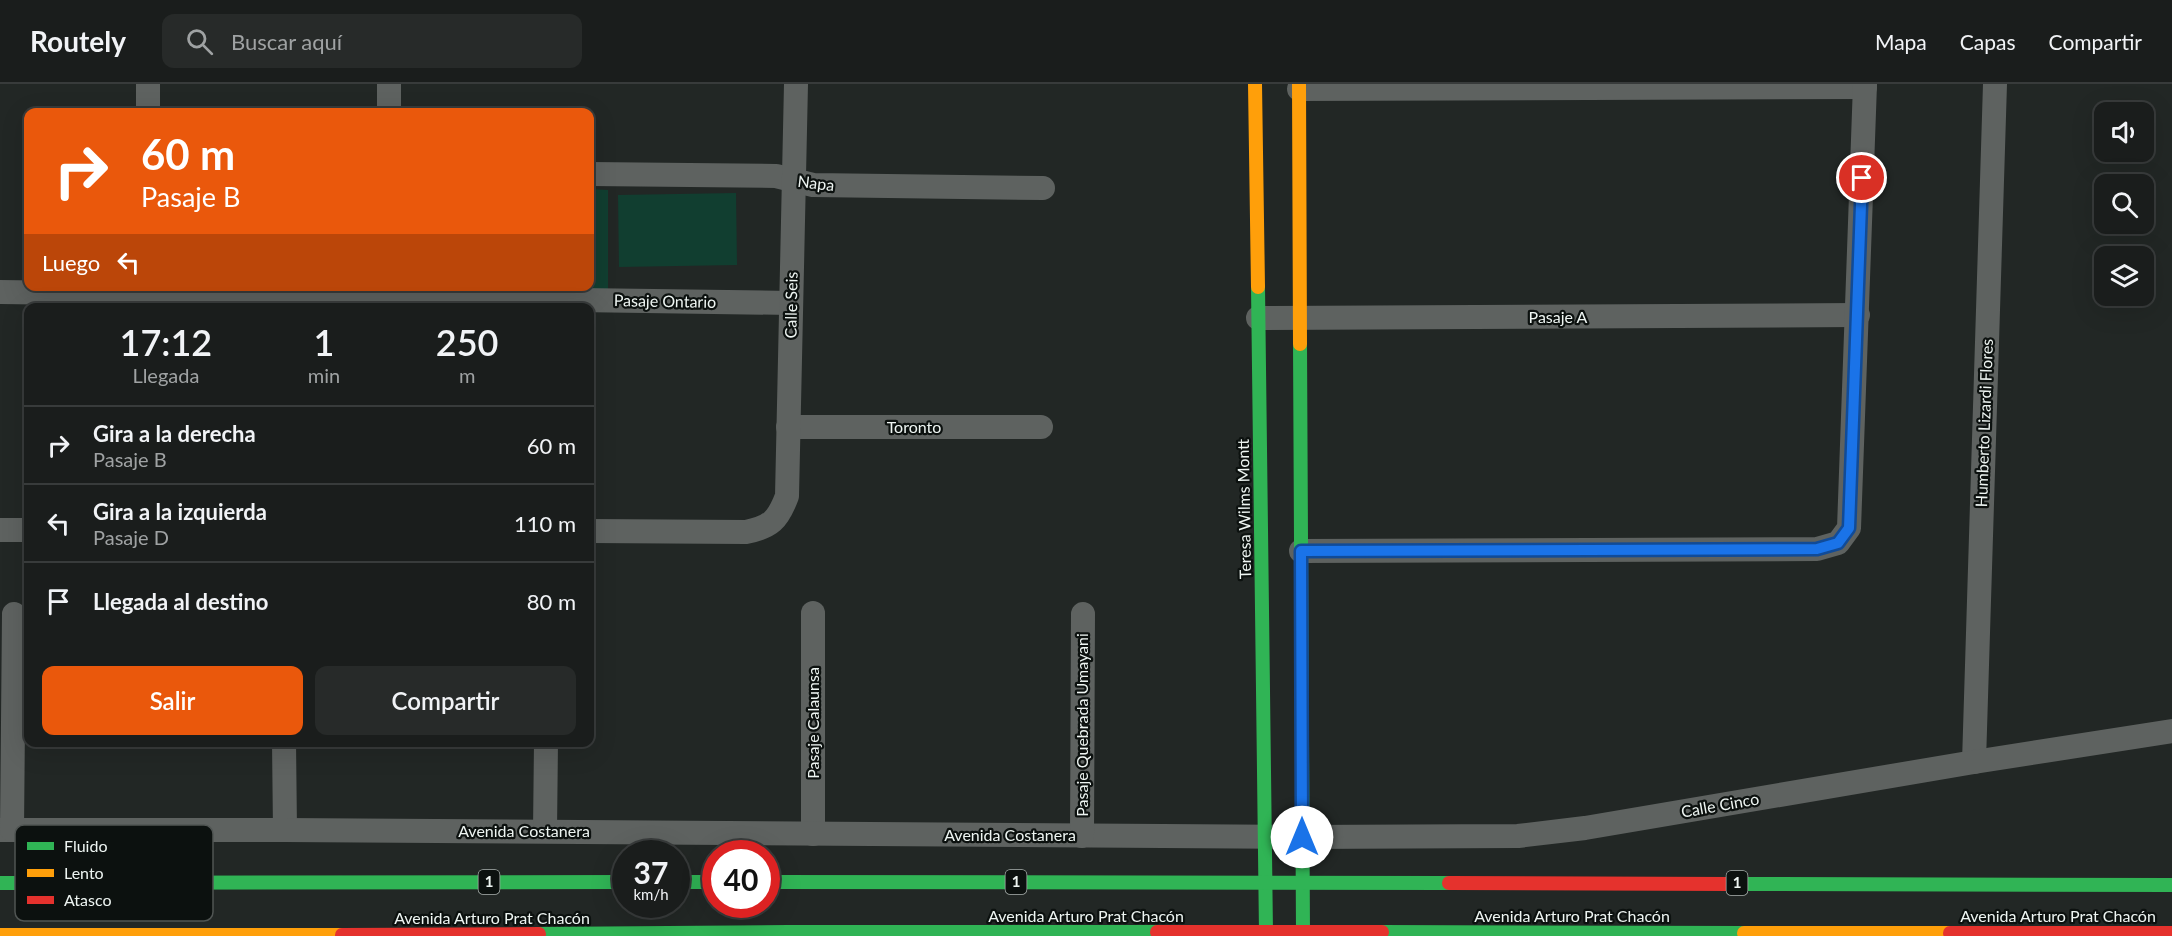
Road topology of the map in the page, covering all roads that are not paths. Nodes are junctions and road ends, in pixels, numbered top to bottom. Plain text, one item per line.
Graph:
1 (148, 84) edge
2 (389, 84) edge
3 (796, 84) edge
4 (1255, 84) edge
5 (1995, 84) edge
6 (1865, 85) edge
7 (1299, 87) edge
8 (148, 108) edge
9 (389, 108) edge
10 (594, 174) edge
11 (793, 181) junction
12 (1043, 188) dead end
13 (74, 291) edge
14 (162, 291) edge
15 (0, 292) edge
16 (387, 292) edge
17 (303, 302) edge
18 (791, 303) junction
19 (1858, 315) junction
20 (1258, 318) junction
21 (1300, 318) junction
22 (788, 427) junction
23 (1041, 428) dead end
24 (0, 530) edge
25 (24, 530) edge
26 (594, 531) edge
27 (1301, 551) junction
28 (813, 613) dead end
29 (14, 614) dead end
30 (1083, 614) dead end
31 (2172, 731) edge
32 (284, 747) edge
33 (546, 747) edge
34 (1974, 762) junction
35 (6, 830) edge
36 (213, 830) edge
37 (285, 830) junction
38 (545, 831) junction
39 (813, 834) junction
40 (1082, 836) junction
41 (1265, 837) junction
42 (1302, 837) junction
43 (612, 882) edge
44 (780, 882) edge
45 (1302, 882) junction
46 (0, 883) edge
47 (15, 883) edge
48 (213, 883) edge
49 (1265, 883) junction
50 (2172, 885) edge
51 (1266, 933) junction
52 (1303, 933) junction
53 (2172, 933) edge
54 (892, 934) edge
55 (948, 934) edge
56 (0, 935) edge
57 (484, 936) edge

1 - 8 street
2 - 9 street
3 - 11 street, Calle Seis
4 - 20 main road, Teresa Wilms Montt
5 - 34 street, Humberto Lizardi Flores
6 - 7 street
6 - 19 street
7 - 21 main road
10 - 11 street, Napa
11 - 12 street, Napa
11 - 18 street, Calle Seis
13 - 15 street, Pasaje Ontario
14 - 17 street, Pasaje Ontario
16 - 17 street, Pasaje Ontario
16 - 18 street, Pasaje Ontario
18 - 22 street, Calle Seis
19 - 21 street, Pasaje A
19 - 27 street
20 - 21 street, Pasaje A
20 - 41 main road, Teresa Wilms Montt
21 - 27 main road
22 - 23 street, Toronto
22 - 26 street, Calle Seis
24 - 25 street
27 - 42 main road
28 - 39 street, Pasaje Calaunsa
29 - 35 street
30 - 40 street, Pasaje Quebrada Umayani
31 - 34 street, Calle Cinco
32 - 37 street
33 - 38 street
34 - 42 street, Calle Cinco
36 - 37 street, Avenida Costanera
37 - 38 street, Avenida Costanera
38 - 39 street, Avenida Costanera
39 - 40 street, Avenida Costanera
40 - 41 street, Avenida Costanera
41 - 42 street, Calle Cinco
41 - 49 main road, Teresa Wilms Montt
42 - 45 main road
43 - 48 main road, 1
44 - 49 main road, Avenida Arturo Prat Chacón / 1
45 - 49 main road, Avenida Arturo Prat Chacón / 1
45 - 50 main road, Avenida Arturo Prat Chacón / 1
45 - 52 main road
46 - 47 main road, 1
49 - 51 main road, Teresa Wilms Montt
51 - 52 main road, Avenida Arturo Prat Chacón
51 - 55 main road, Avenida Arturo Prat Chacón
52 - 53 main road, Avenida Arturo Prat Chacón
54 - 55 main road, Avenida Arturo Prat Chacón
54 - 57 main road, Avenida Arturo Prat Chacón
56 - 57 main road, Avenida Arturo Prat Chacón

